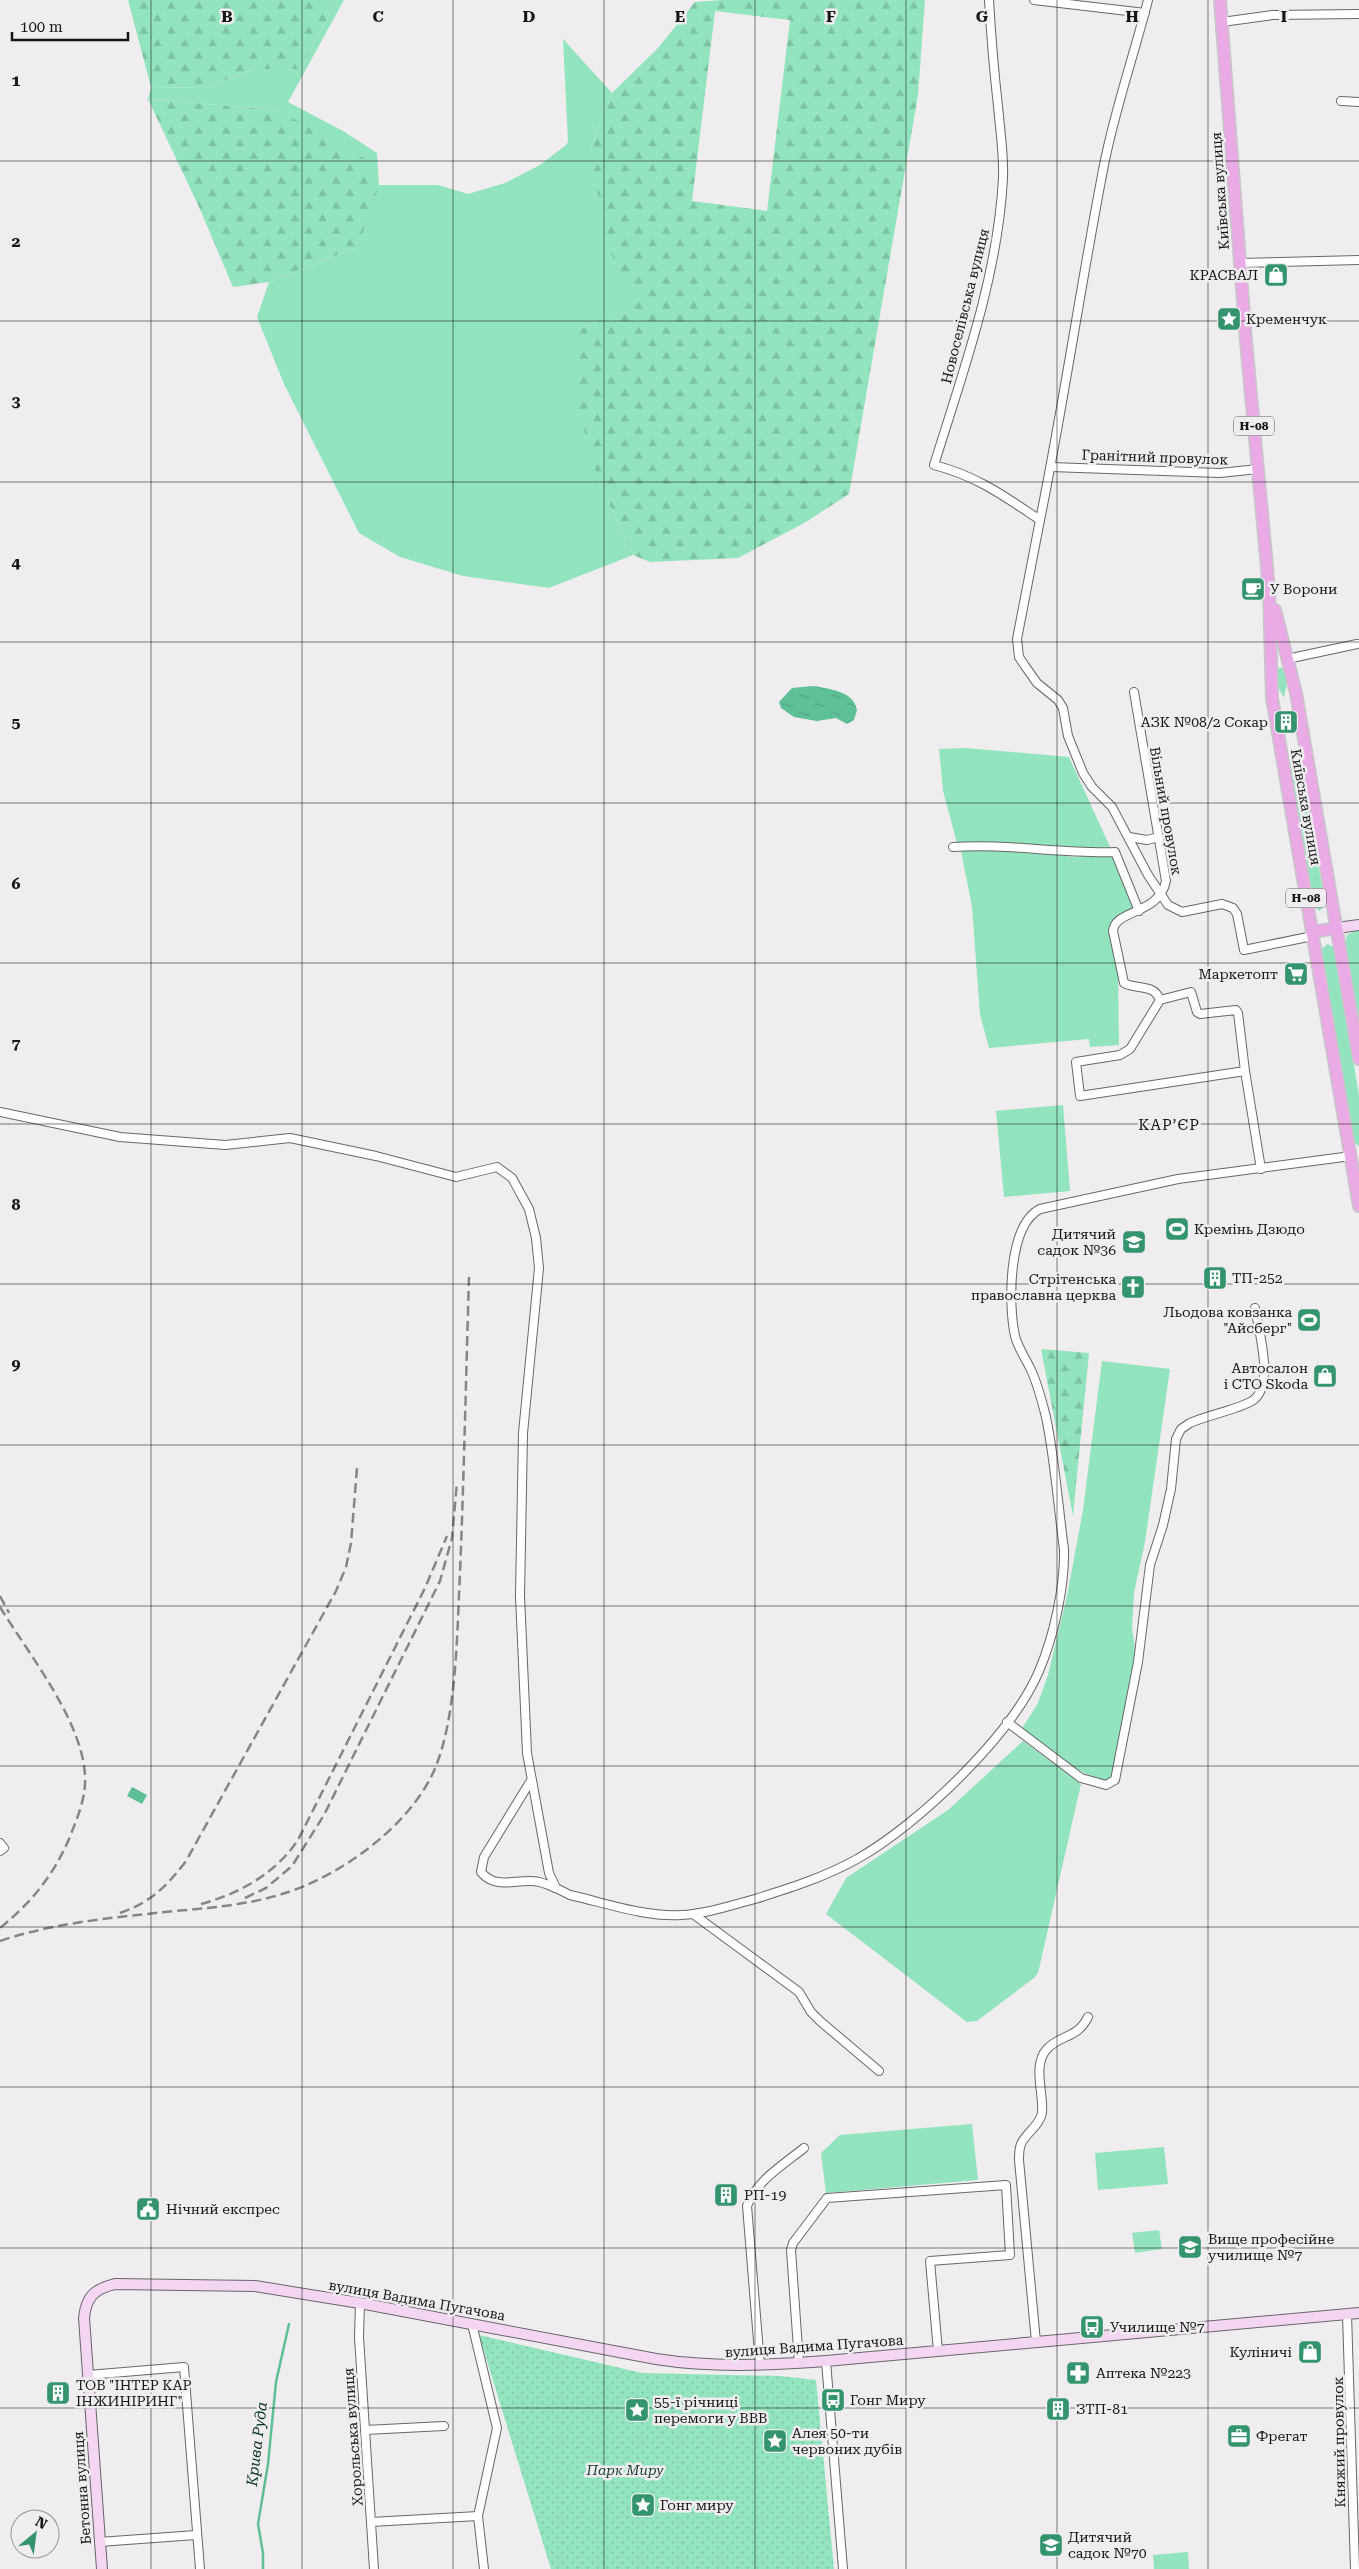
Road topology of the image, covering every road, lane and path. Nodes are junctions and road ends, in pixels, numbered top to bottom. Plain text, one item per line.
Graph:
1 (989, 0) edge
2 (1034, 0) edge
3 (1148, 0) edge
4 (1220, 0) edge
5 (1145, 13) junction
6 (1359, 14) edge
7 (1222, 22) junction
8 (1341, 101) dead end
9 (1359, 102) edge
10 (1359, 260) edge
11 (1240, 263) junction
12 (1051, 467) junction
13 (1258, 469) junction
14 (1040, 520) junction
15 (1269, 589) junction
16 (1358, 644) dead end
17 (1287, 660) junction
18 (1134, 692) dead end
19 (1129, 837) junction
20 (1159, 837) junction
21 (953, 846) dead end
22 (1161, 894) junction
23 (1139, 911) junction
24 (1359, 925) edge
25 (1337, 928) junction
26 (1312, 934) junction
27 (1160, 1000) junction
28 (1359, 1059) edge
29 (1245, 1071) junction
30 (0, 1112) edge
31 (1355, 1156) edge
32 (1261, 1169) junction
33 (1359, 1206) edge
34 (1256, 1308) dead end
35 (1007, 1722) junction
36 (530, 1782) junction
37 (556, 1888) junction
38 (693, 1914) junction
39 (1088, 2016) dead end
40 (879, 2071) dead end
41 (804, 2148) dead end
42 (97, 2289) joint
43 (360, 2303) junction
44 (1359, 2313) edge
45 (1347, 2314) junction
46 (472, 2324) junction
47 (1036, 2342) junction
48 (938, 2351) junction
49 (826, 2361) junction
50 (798, 2363) junction
51 (760, 2365) junction
52 (88, 2375) junction
53 (444, 2426) dead end
54 (365, 2430) junction
55 (478, 2516) junction
56 (371, 2522) junction
57 (196, 2535) junction
58 (99, 2542) junction
59 (102, 2569) edge
60 (200, 2569) edge
61 (374, 2569) edge
62 (484, 2569) edge
63 (843, 2569) edge
64 (1355, 2569) edge

1 - 14 street, Новоселівська вулиця
2 - 5 street
3 - 5 street
4 - 7 main road, Київська вулиця / Н-08
5 - 12 street
6 - 7 street
7 - 11 main road, Київська вулиця / Н-08
8 - 9 street
10 - 11 street
11 - 13 main road, Київська вулиця / Н-08
12 - 13 street, Гранітний провулок
12 - 14 street
13 - 15 main road, Київська вулиця / Н-08
14 - 19 street
15 - 17 main road, Київська вулиця / Н-08
15 - 26 main road, Київська вулиця / Н-08
16 - 17 street
17 - 25 main road, Київська вулиця / Н-08
18 - 20 street, Вільний провулок
19 - 20 street
19 - 22 street
20 - 22 street, Вільний провулок
21 - 23 street
22 - 23 street, Вільний провулок
22 - 26 street
23 - 27 street, Вільний провулок
24 - 25 street
25 - 26 main road
25 - 28 main road, Київська вулиця / Н-08
26 - 31 main road, Київська вулиця / Н-08
27 - 29 street
27 - 29 street
29 - 32 street
30 - 36 street
31 - 32 street
31 - 33 main road, Київська вулиця / Н-08
32 - 35 street
34 - 35 street
35 - 38 street
36 - 37 street
36 - 37 street
37 - 38 street
38 - 40 street
39 - 47 street
41 - 51 street
42 - 43 street, вулиця Вадима Пугачова
42 - 52 street, Бетонна вулиця
43 - 46 street, вулиця Вадима Пугачова
43 - 54 street, Хорольська вулиця
44 - 45 street, вулиця Вадима Пугачова
45 - 47 street, вулиця Вадима Пугачова
45 - 64 street, Княжий провулок
46 - 51 street, вулиця Вадима Пугачова
46 - 55 street
47 - 48 street, вулиця Вадима Пугачова
48 - 49 street, вулиця Вадима Пугачова
48 - 50 street
49 - 50 street, вулиця Вадима Пугачова
49 - 63 street
50 - 51 street, вулиця Вадима Пугачова
52 - 57 street
52 - 58 street, Бетонна вулиця
53 - 54 street
54 - 56 street, Хорольська вулиця
55 - 56 street
55 - 62 street
56 - 61 street, Хорольська вулиця
57 - 58 street
57 - 60 street
58 - 59 street, Бетонна вулиця

